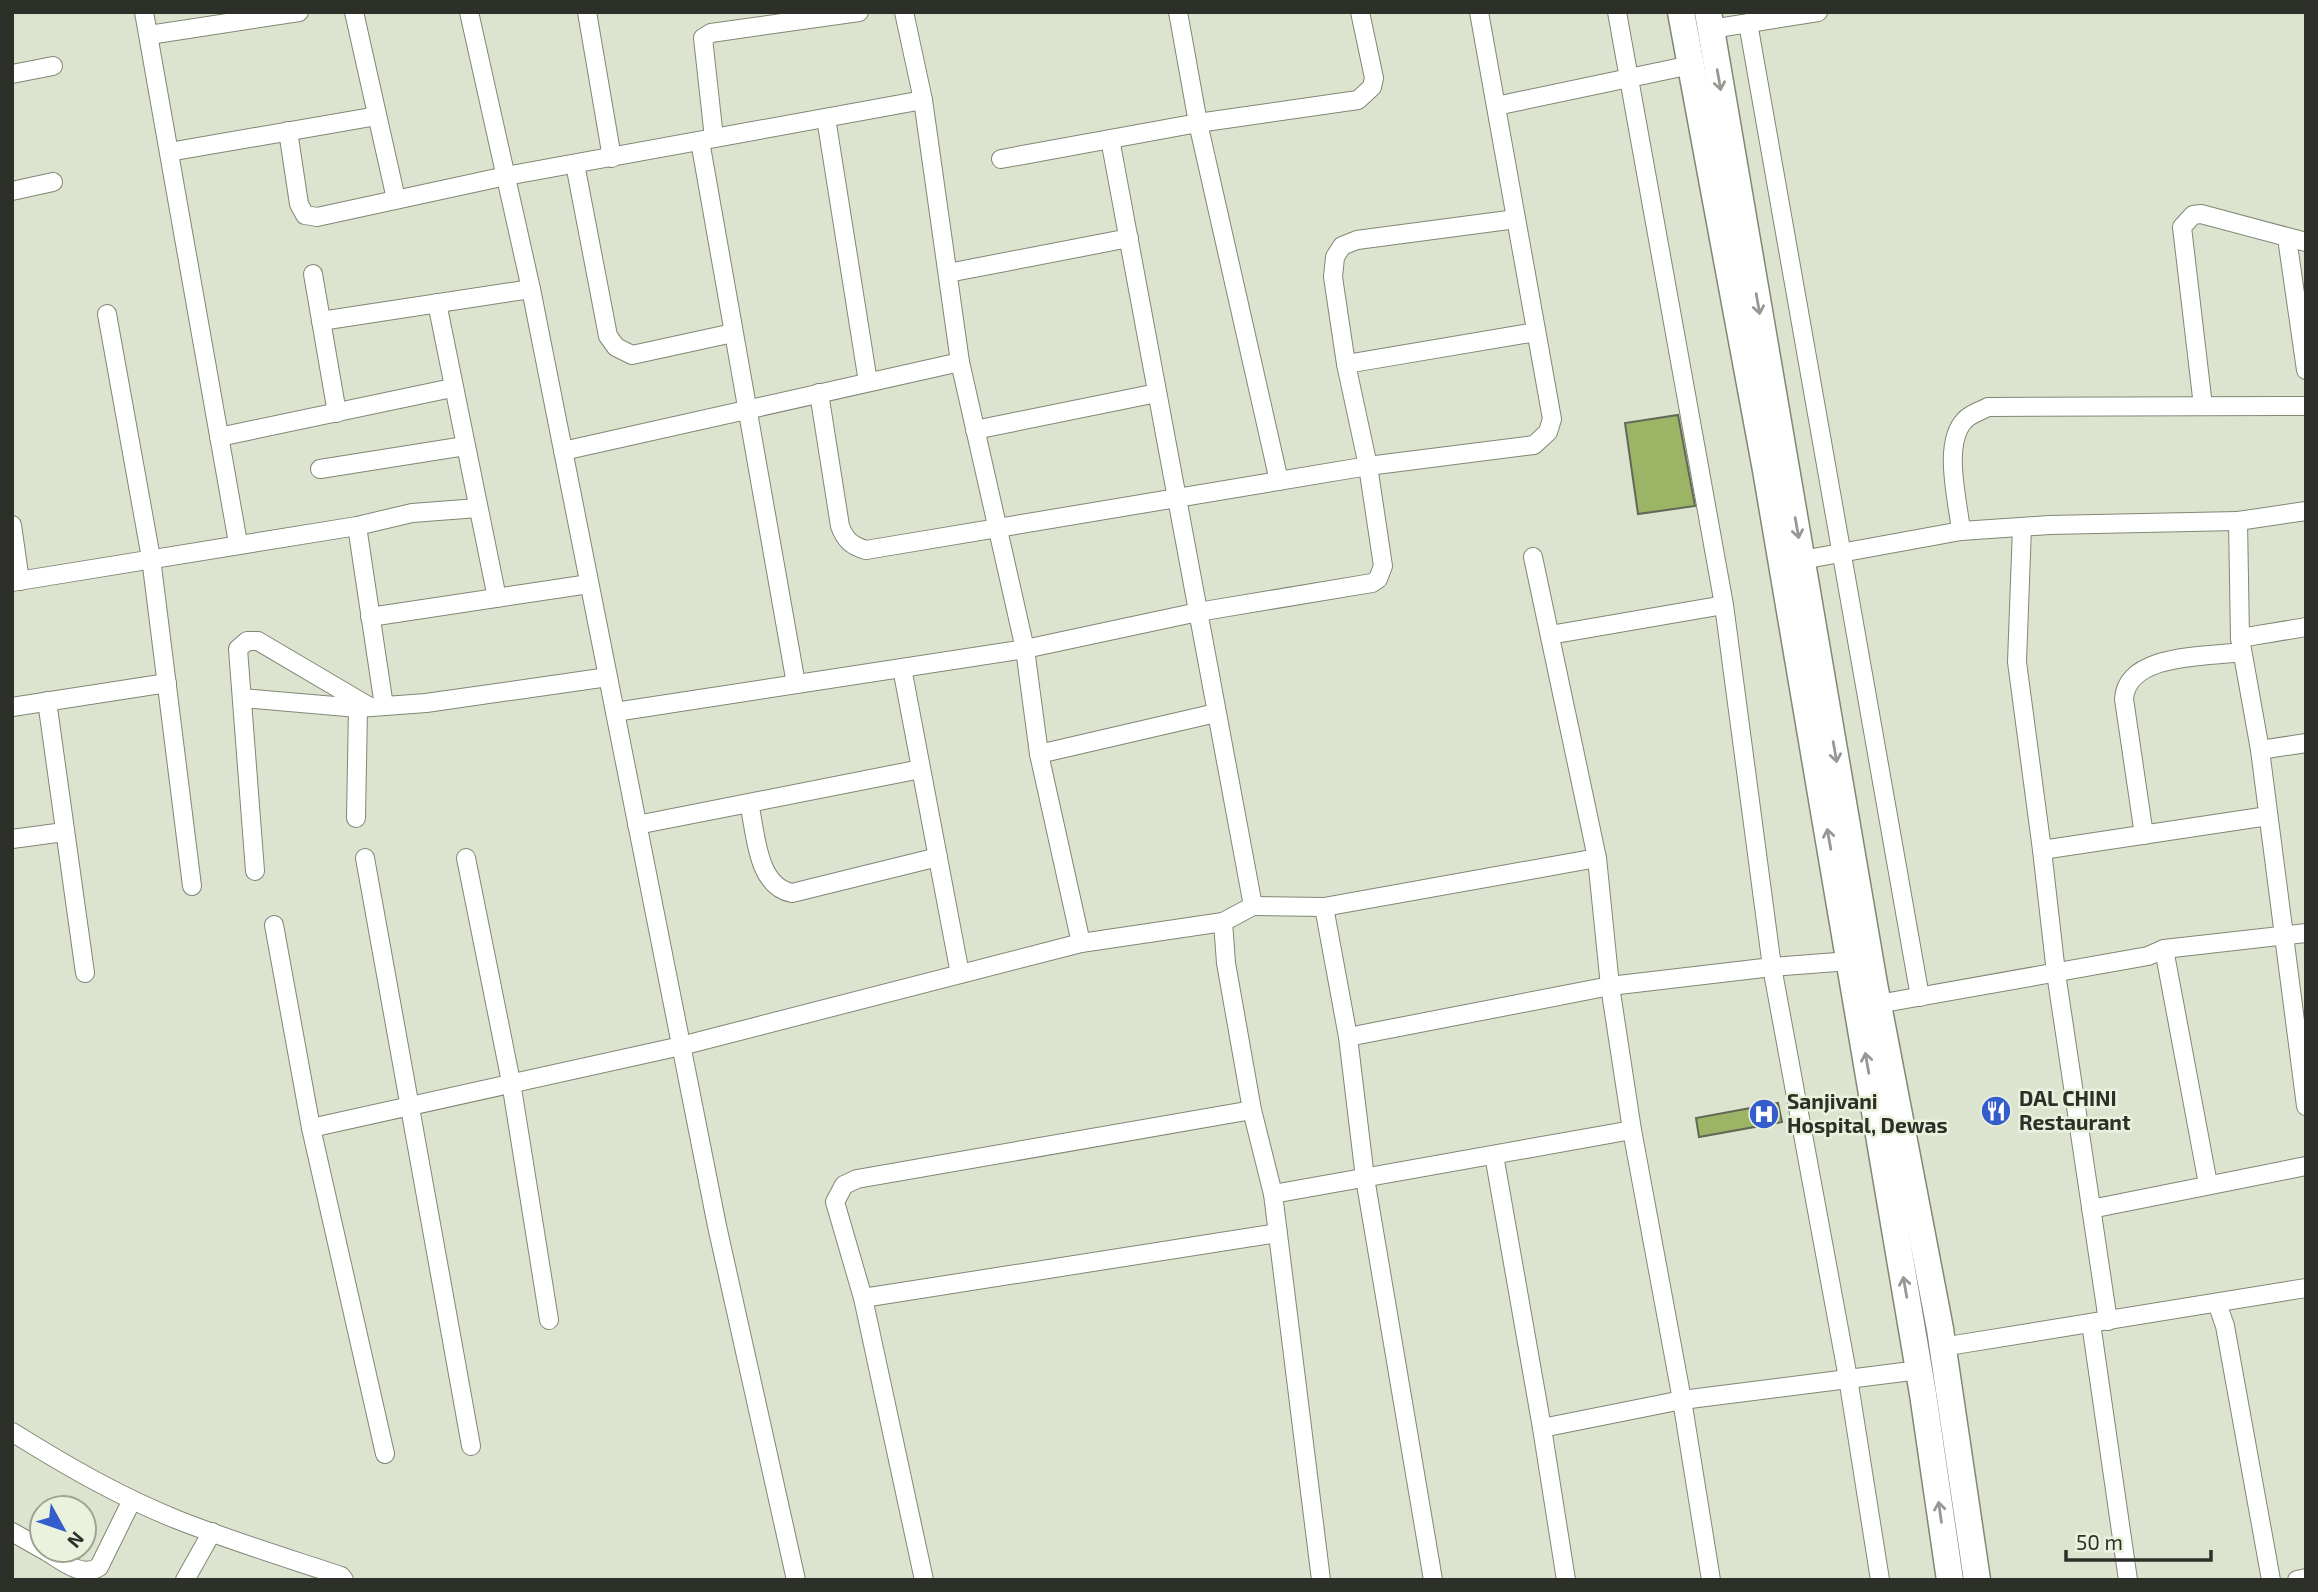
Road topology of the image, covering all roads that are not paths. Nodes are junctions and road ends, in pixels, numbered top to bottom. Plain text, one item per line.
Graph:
1 (144, 12) edge
2 (299, 12) edge
3 (354, 12) edge
4 (469, 12) edge
5 (587, 12) edge
6 (859, 12) edge
7 (904, 12) edge
8 (1178, 12) edge
9 (1360, 12) edge
10 (1479, 12) edge
11 (1616, 12) edge
12 (1681, 12) edge
13 (1818, 12) edge
14 (779, 18) edge
15 (1709, 21) edge
16 (1748, 23) junction
17 (149, 35) junction
18 (1690, 65) junction
19 (53, 66) dead end
20 (12, 74) edge
21 (1630, 79) junction
22 (923, 100) junction
23 (1496, 106) junction
24 (377, 116) junction
25 (826, 118) junction
26 (1198, 123) junction
27 (288, 131) junction
28 (707, 139) junction
29 (1110, 139) junction
30 (169, 152) junction
31 (612, 158) junction
32 (1001, 159) dead end
33 (575, 164) junction
34 (506, 176) junction
35 (53, 182) dead end
36 (12, 191) edge
37 (396, 199) junction
38 (1516, 219) junction
39 (1129, 238) junction
40 (2287, 238) junction
41 (2306, 242) edge
42 (948, 273) junction
43 (313, 274) dead end
44 (531, 289) junction
45 (437, 303) junction
46 (107, 314) dead end
47 (321, 321) junction
48 (1536, 332) junction
49 (733, 333) junction
50 (960, 362) junction
51 (1346, 364) junction
52 (2306, 370) edge
53 (868, 382) junction
54 (452, 388) junction
55 (819, 393) junction
56 (1157, 393) junction
57 (2203, 405) junction
58 (2306, 406) edge
59 (746, 409) junction
60 (337, 412) junction
61 (975, 430) junction
62 (219, 438) junction
63 (465, 446) junction
64 (563, 451) junction
65 (1368, 466) junction
66 (320, 468) dead end
67 (1279, 481) junction
68 (1177, 499) junction
69 (478, 508) junction
70 (2306, 510) edge
71 (2238, 521) junction
72 (12, 525) edge
73 (356, 526) junction
74 (2022, 527) junction
75 (998, 530) junction
76 (1961, 531) junction
77 (238, 543) junction
78 (1843, 553) junction
79 (1533, 557) dead end
80 (151, 558) junction
81 (1802, 560) junction
82 (16, 582) edge
83 (589, 584) junction
84 (497, 598) junction
85 (1724, 605) junction
86 (1198, 612) junction
87 (370, 617) junction
88 (2306, 627) edge
89 (1550, 635) junction
90 (2241, 645) junction
91 (1025, 649) junction
92 (902, 668) junction
93 (608, 677) junction
94 (167, 683) junction
95 (796, 684) junction
96 (242, 698) junction
97 (47, 701) junction
98 (12, 706) edge
99 (370, 707) junction
100 (615, 712) junction
101 (1216, 713) junction
102 (2306, 743) edge
103 (2260, 750) junction
104 (1038, 754) junction
105 (921, 769) junction
106 (749, 803) junction
107 (2269, 816) junction
108 (356, 818) dead end
109 (637, 825) junction
110 (64, 832) junction
111 (2144, 835) junction
112 (12, 839) edge
113 (2042, 850) junction
114 (938, 857) junction
115 (365, 858) dead end
116 (466, 858) dead end
117 (1597, 858) junction
118 (255, 872) dead end
119 (192, 886) dead end
120 (1253, 906) junction
121 (1324, 907) junction
122 (1223, 922) junction
123 (274, 925) dead end
124 (2306, 933) edge
125 (2283, 936) junction
126 (1081, 943) junction
127 (2164, 949) junction
128 (1850, 961) junction
129 (1772, 967) junction
130 (85, 973) dead end
131 (2056, 973) junction
132 (960, 974) junction
133 (1610, 986) junction
134 (1920, 997) junction
135 (1878, 1004) junction
136 (1348, 1037) junction
137 (681, 1046) junction
138 (511, 1082) junction
139 (407, 1105) junction
140 (2306, 1106) edge
141 (1252, 1110) junction
142 (311, 1128) junction
143 (1632, 1130) junction
144 (1494, 1155) junction
145 (2306, 1166) edge
146 (1365, 1178) junction
147 (2208, 1184) junction
148 (1273, 1194) junction
149 (2091, 1209) junction
150 (1278, 1233) junction
151 (2306, 1288) edge
152 (863, 1298) junction
153 (2217, 1303) junction
154 (549, 1320) dead end
155 (2099, 1322) junction
156 (1942, 1348) junction
157 (1919, 1370) junction
158 (1847, 1378) junction
159 (1682, 1400) junction
160 (1542, 1428) junction
161 (12, 1432) edge
162 (471, 1446) dead end
163 (385, 1454) dead end
164 (132, 1500) junction
165 (12, 1532) edge
166 (212, 1532) junction
167 (28, 1541) edge
168 (68, 1564) edge
169 (2306, 1578) edge
170 (185, 1580) edge
171 (344, 1580) edge
172 (796, 1580) edge
173 (924, 1580) edge
174 (1321, 1580) edge
175 (1433, 1580) edge
176 (1566, 1580) edge
177 (1711, 1580) edge
178 (1880, 1580) edge
179 (1950, 1580) edge
180 (1977, 1580) edge
181 (2128, 1580) edge
182 (2271, 1580) edge
183 (2297, 1580) edge

1 - 17 street
2 - 17 street
3 - 24 street
4 - 34 street
5 - 31 street
6 - 14 street
7 - 22 street
8 - 26 street
9 - 26 street
10 - 23 street
11 - 21 street
12 - 18 main road
13 - 16 street
14 - 28 street
15 - 16 street
15 -> 81 main road
16 - 78 street
17 - 30 street
18 - 21 street
128 -> 18 main road
19 - 20 street
21 - 23 street
21 - 85 street
22 - 25 street
22 - 42 street
23 - 38 street
24 - 27 street
24 - 37 street
25 - 28 street
25 - 53 street
26 - 29 street
26 - 67 street
27 - 30 street
27 - 37 street
28 - 31 street
28 - 49 street
29 - 32 street
29 - 39 street
30 - 62 street
31 - 33 street
33 - 34 street
33 - 49 street
34 - 37 street
34 - 44 street
35 - 36 street
38 - 48 street
38 - 51 street
39 - 42 street
39 - 56 street
40 - 41 street
40 - 52 street
40 - 57 street
42 - 50 street
43 - 47 street
44 - 45 street
44 - 64 street
45 - 47 street
45 - 54 street
46 - 80 street
47 - 60 street
48 - 51 street
48 - 65 street
49 - 59 street
50 - 53 street
50 - 61 street
51 - 65 street
53 - 55 street
54 - 60 street
54 - 63 street
55 - 59 street
55 - 75 street
56 - 61 street
56 - 68 street
57 - 58 street
57 - 76 street
59 - 64 street
59 - 95 street
60 - 62 street
61 - 75 street
62 - 77 street
63 - 66 street
63 - 69 street
64 - 83 street
65 - 67 street
65 - 86 street
67 - 68 street
68 - 75 street
68 - 86 street
69 - 73 street
69 - 84 street
70 - 71 street
71 - 74 street
71 - 90 street
72 - 82 street
73 - 77 street
73 - 87 street
74 - 76 street
74 - 113 street
75 - 91 street
76 - 78 street
77 - 80 street
78 - 81 street
78 - 134 street
79 - 89 street
80 - 82 street
80 - 94 street
81 -> 135 main road
83 - 84 street
83 - 93 street
84 - 87 street
85 - 89 street
85 - 129 street
86 - 91 street
86 - 101 street
87 - 99 street
88 - 90 street
89 - 117 street
90 - 103 street
90 - 111 street
91 - 92 street
91 - 104 street
92 - 95 street
92 - 105 street
93 - 99 street
93 - 100 street
94 - 97 street
94 - 119 street
95 - 100 street
96 - 99 street
96 - 99 street
96 - 118 street
97 - 98 street
97 - 110 street
99 - 108 street
100 - 109 street
101 - 104 street
101 - 120 street
102 - 103 street
103 - 107 street
104 - 126 street
105 - 106 street
105 - 114 street
106 - 109 street
106 - 114 street
107 - 111 street
107 - 125 street
109 - 137 street
110 - 112 street
110 - 130 street
111 - 113 street
113 - 131 street
114 - 132 street
115 - 139 street
116 - 138 street
117 - 121 street
117 - 133 street
120 - 121 street
120 - 122 street
121 - 136 street
122 - 126 street
122 - 141 street
123 - 142 street
124 - 125 street
125 - 127 street
125 - 140 street
126 - 132 street
127 - 131 street
127 - 147 street
128 - 129 street
157 -> 128 main road
129 - 133 street
129 - 158 street
131 - 134 street
131 - 149 street
132 - 137 street
133 - 136 street
133 - 143 street
134 - 135 street
135 - 156 main road
136 - 146 street
137 - 138 street
137 - 172 street
138 - 139 street
138 - 154 street
139 - 142 street
139 - 162 street
141 - 148 street
141 - 152 street
142 - 163 street
143 - 144 street
143 - 159 street
144 - 146 street
144 - 160 street
145 - 147 street
146 - 148 street
146 - 175 street
147 - 149 street
148 - 150 street
149 - 155 street
150 - 152 street
150 - 174 street
151 - 153 street
152 - 173 street
153 - 155 street
153 - 182 street
155 - 156 street
155 - 181 street
156 - 180 main road
157 - 158 street
179 -> 157 main road
158 - 159 street
158 - 178 street
159 - 160 street
159 - 177 street
160 - 176 street
161 - 164 street
164 - 166 street
164 - 168 street
165 - 167 street
166 - 170 street
166 - 171 street
169 - 183 street

